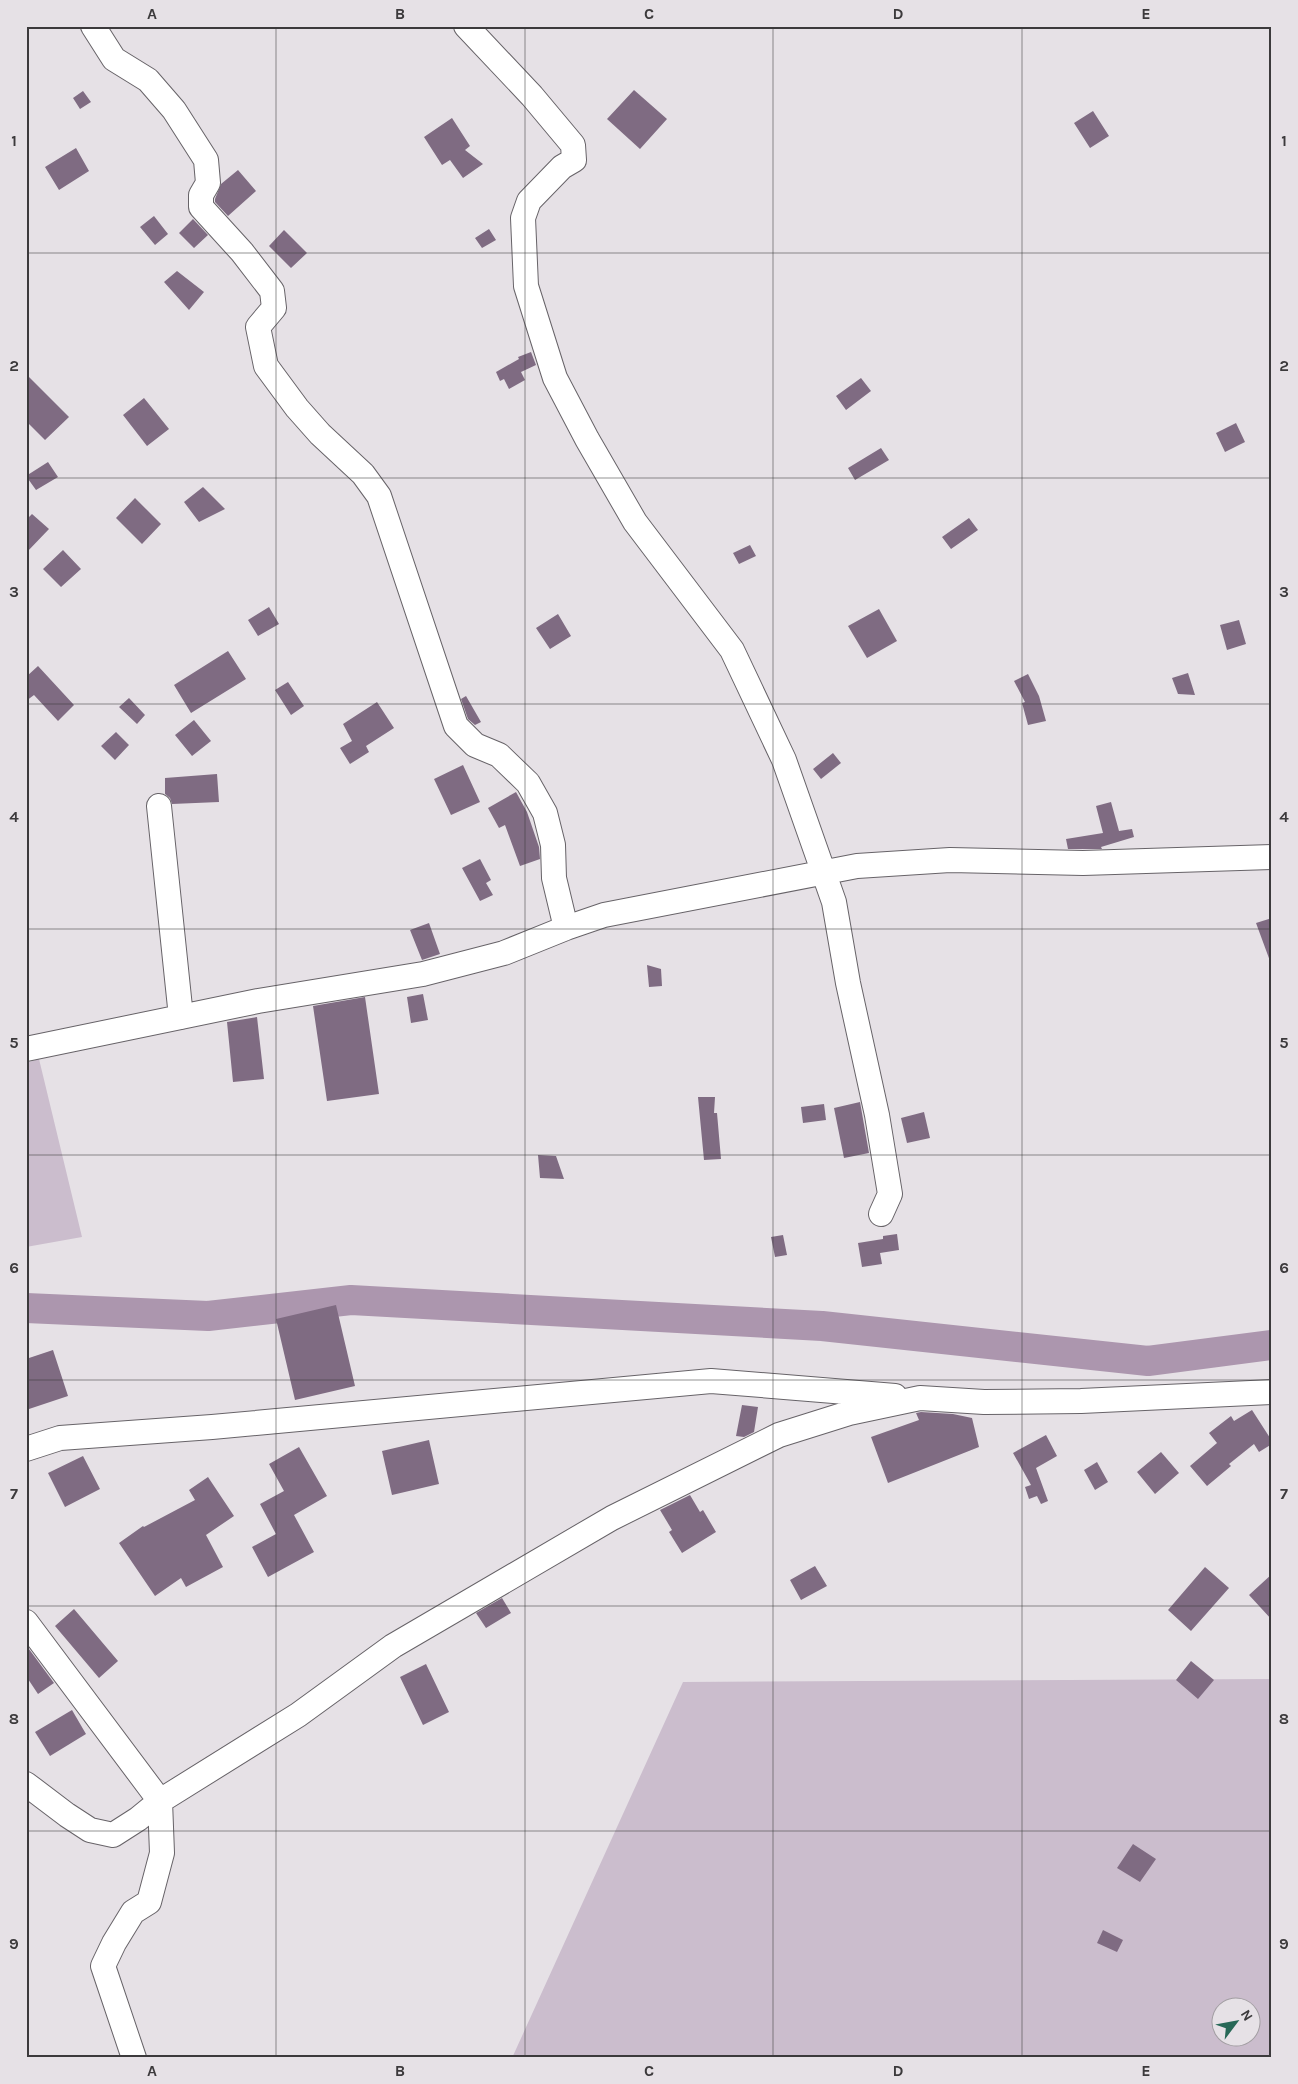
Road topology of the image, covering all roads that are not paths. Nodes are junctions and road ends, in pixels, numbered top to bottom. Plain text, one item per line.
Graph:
1 (93, 26) edge
2 (466, 26) edge
3 (158, 806) dead end
4 (1272, 857) edge
5 (825, 872) junction
6 (566, 928) junction
7 (181, 1017) junction
8 (26, 1049) edge
9 (881, 1214) dead end
10 (1272, 1392) edge
11 (920, 1398) junction
12 (26, 1449) edge
13 (26, 1622) edge
14 (26, 1784) edge
15 (160, 1801) junction
16 (134, 2058) edge

1 - 6 street
2 - 5 street
3 - 7 street
4 - 5 street
5 - 6 street
5 - 9 street
6 - 7 street
7 - 8 street
10 - 11 street
11 - 12 street
11 - 15 street
13 - 15 street
14 - 15 street
15 - 16 street

